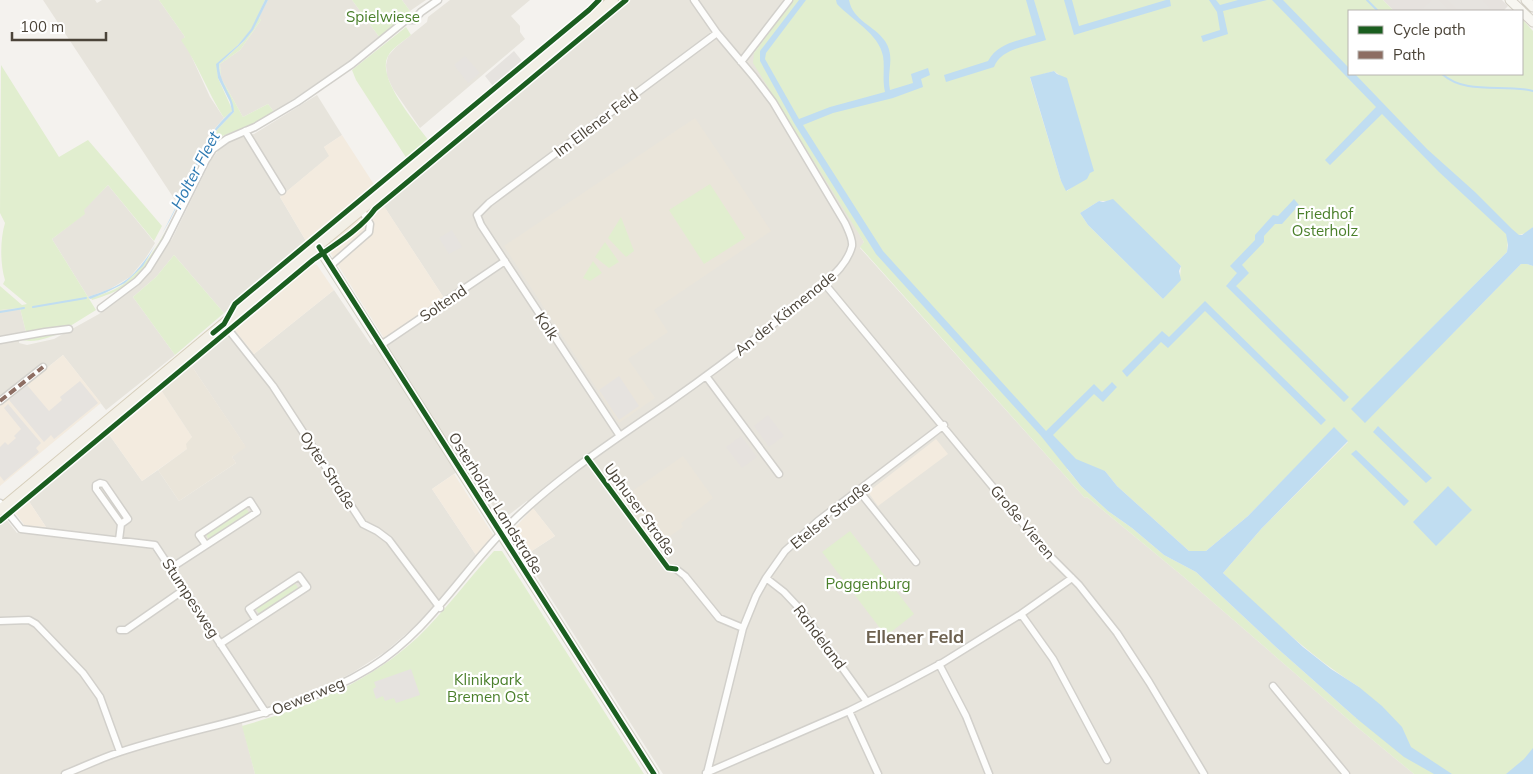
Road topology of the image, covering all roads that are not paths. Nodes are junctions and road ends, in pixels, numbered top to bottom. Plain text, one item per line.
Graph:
1 (438, 0) edge
2 (613, 0) edge
3 (694, 0) edge
4 (789, 0) edge
5 (1510, 0) edge
6 (1526, 0) edge
7 (1533, 7) edge
8 (1520, 10) edge
9 (1523, 12) edge
10 (1533, 22) edge
11 (717, 33) junction
12 (741, 62) junction
13 (245, 132) junction
14 (282, 191) dead end
15 (361, 209) junction
16 (477, 215) joint
17 (317, 245) junction
18 (505, 261) junction
19 (330, 266) junction
20 (824, 283) junction
21 (101, 308) dead end
22 (224, 324) junction
23 (69, 329) dead end
24 (0, 340) edge
25 (381, 345) junction
26 (43, 366) dead end
27 (706, 376) junction
28 (0, 402) edge
29 (944, 426) junction
30 (620, 436) junction
31 (779, 474) dead end
32 (859, 491) junction
33 (1, 507) edge
34 (121, 524) junction
35 (501, 534) junction
36 (120, 540) junction
37 (206, 546) junction
38 (916, 562) dead end
39 (171, 568) junction
40 (676, 570) dead end
41 (766, 578) junction
42 (1072, 578) junction
43 (185, 589) junction
44 (440, 608) junction
45 (1021, 614) junction
46 (256, 620) junction
47 (0, 621) edge
48 (743, 628) junction
49 (120, 630) dead end
50 (220, 644) junction
51 (939, 664) junction
52 (1273, 686) dead end
53 (867, 702) junction
54 (849, 710) junction
55 (266, 713) junction
56 (120, 752) junction
57 (1108, 760) dead end
58 (706, 773) edge
59 (65, 774) edge
60 (654, 774) edge
61 (878, 774) edge
62 (990, 774) edge
63 (1204, 774) edge
64 (1346, 774) edge

1 - 13 street
2 - 15 main road
3 - 11 street, An der Kämenade
4 - 12 street
5 - 8 main road
6 - 7 main road
9 - 10 main road
11 - 12 street, An der Kämenade
11 - 16 street, Im Ellener Feld
12 - 20 street, An der Kämenade
13 - 14 street
13 - 21 street
15 - 17 main road
15 - 19 street
16 - 18 street, Kolk
17 - 19 main road, Osterholzer Landstraße
17 - 22 main road
18 - 25 street, Soltend
18 - 30 street, Kolk
19 - 25 main road, Osterholzer Landstraße
20 - 27 street, An der Kämenade
20 - 29 street, Große Vieren
22 - 33 main road
22 - 44 street, Oyter Straße
23 - 24 street
25 - 35 main road, Osterholzer Landstraße
26 - 28 street
27 - 30 street, An der Kämenade
27 - 31 street
29 - 32 street, Etelser Straße
29 - 42 street, Große Vieren
30 - 35 street, An der Kämenade
32 - 38 street
32 - 41 street, Etelser Straße
33 - 36 street, Stumpesweg
34 - 34 street
34 - 36 street
35 - 44 street, Oewerweg
35 - 60 main road, Osterholzer Landstraße
36 - 39 street, Stumpesweg
37 - 37 street
37 - 39 street
39 - 43 street, Stumpesweg
40 - 48 street, Uphuser Straße
41 - 48 street, Etelser Straße
41 - 53 street, Rahdeland
42 - 45 street
42 - 63 street, Große Vieren
43 - 49 street
43 - 50 street, Stumpesweg
44 - 55 street, Oewerweg
45 - 51 street
45 - 57 street
46 - 46 street
46 - 50 street
47 - 56 street
48 - 58 street, Etelser Straße
50 - 55 street, Stumpesweg
51 - 53 street
51 - 62 street
52 - 64 street
53 - 54 street
54 - 58 street
54 - 61 street
55 - 56 street, Oewerweg
56 - 59 street, Oewerweg

